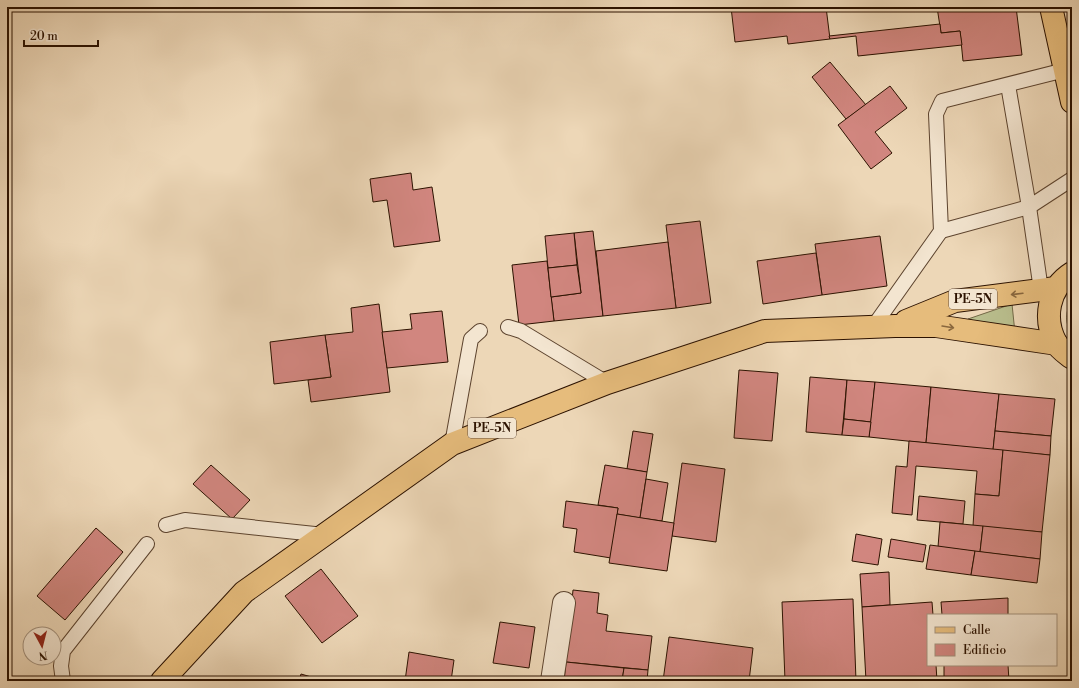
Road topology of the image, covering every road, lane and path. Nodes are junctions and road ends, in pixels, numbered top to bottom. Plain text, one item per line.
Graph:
1 (1051, 7) edge
2 (1065, 70) junction
3 (1008, 85) junction
4 (1072, 102) edge
5 (1072, 179) edge
6 (1029, 207) junction
7 (941, 230) junction
8 (1062, 278) edge
9 (895, 326) junction
10 (508, 327) dead end
11 (873, 327) junction
12 (480, 331) dead end
13 (1064, 351) edge
14 (607, 384) junction
15 (452, 444) junction
16 (166, 525) dead end
17 (324, 535) junction
18 (147, 544) dead end
19 (564, 603) dead end
20 (63, 681) edge
21 (162, 681) edge
22 (552, 681) edge

1 - 2 main road
2 - 3 lane
2 - 4 main road
3 - 6 lane
3 - 7 lane
5 - 6 lane
6 - 7 lane
6 - 8 lane
7 - 11 lane
8 -> 9 main road, PE-5N
8 - 13 main road, PE-5N
9 - 11 main road, PE-5N
9 -> 13 main road, PE-5N
10 - 14 lane
11 - 14 main road, PE-5N
12 - 15 lane
14 - 15 main road, PE-5N
15 - 17 main road, PE-5N
16 - 17 lane
17 - 21 main road, PE-5N
18 - 20 lane
19 - 22 street

